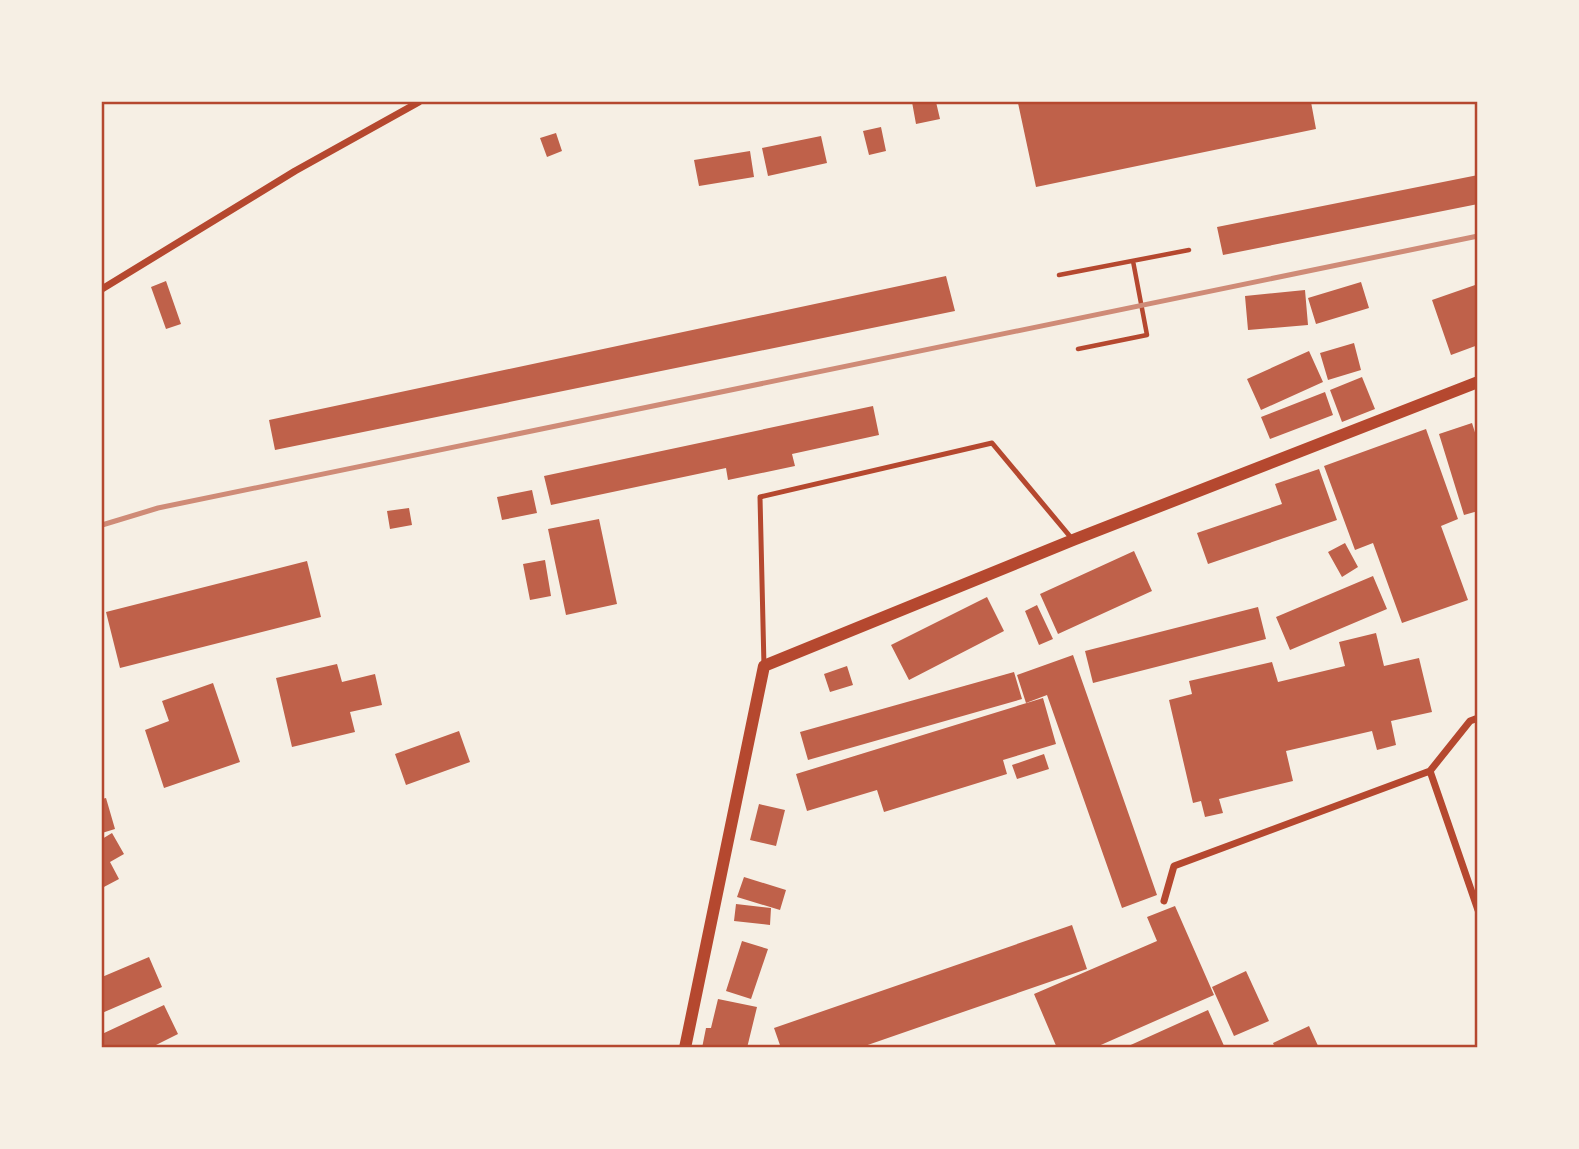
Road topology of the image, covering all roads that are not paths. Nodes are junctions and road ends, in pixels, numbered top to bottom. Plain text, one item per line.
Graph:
1 (419, 102) edge
2 (102, 289) edge
3 (1478, 382) edge
4 (1073, 540) junction
5 (764, 666) junction
6 (1478, 718) edge
7 (1430, 771) junction
8 (1164, 901) dead end
9 (1478, 910) edge
10 (685, 1048) edge

1 - 2 street
3 - 4 street
4 - 5 street
4 - 5 lane
5 - 10 street
6 - 7 street
7 - 8 street
7 - 9 street

